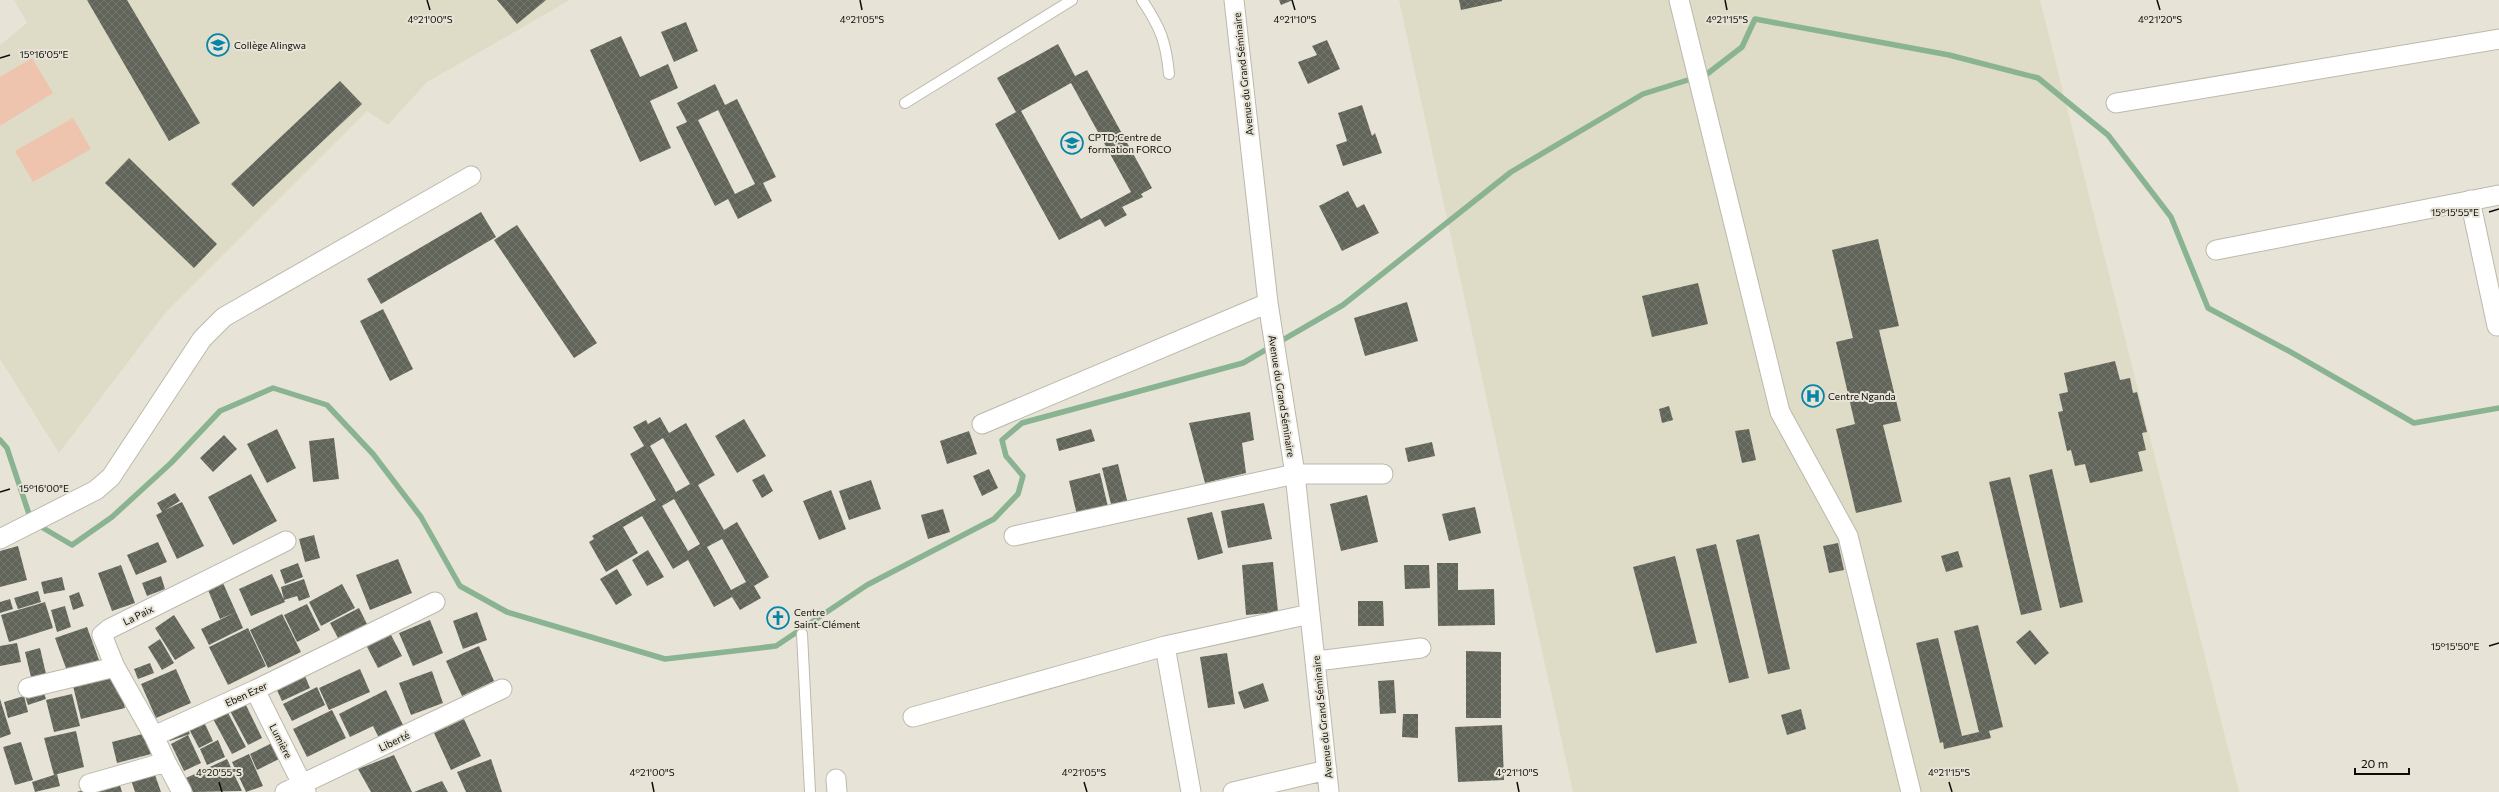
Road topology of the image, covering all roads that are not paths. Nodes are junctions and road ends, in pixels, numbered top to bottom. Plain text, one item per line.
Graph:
1 (1072, 0) edge
2 (1142, 0) edge
3 (1234, 0) edge
4 (1679, 0) edge
5 (2499, 40) edge
6 (1169, 74) dead end
7 (905, 103) dead end
8 (2116, 103) dead end
9 (471, 176) dead end
10 (2499, 195) edge
11 (2470, 200) junction
12 (2216, 250) dead end
13 (1268, 308) junction
14 (2497, 326) dead end
15 (982, 424) dead end
16 (1295, 474) junction
17 (1383, 474) dead end
18 (8, 536) edge
19 (1014, 536) dead end
20 (286, 541) dead end
21 (435, 602) dead end
22 (1310, 614) junction
23 (802, 634) dead end
24 (1166, 646) junction
25 (1421, 648) dead end
26 (1317, 661) junction
27 (115, 667) junction
28 (28, 688) dead end
29 (502, 689) dead end
30 (255, 690) junction
31 (913, 717) dead end
32 (154, 736) junction
33 (166, 762) junction
34 (1327, 770) junction
35 (89, 784) dead end
36 (304, 788) edge
37 (182, 792) edge
38 (285, 792) edge
39 (810, 792) edge
40 (1191, 792) edge
41 (1233, 792) edge
42 (1329, 792) edge
43 (1911, 792) edge

1 - 7 lane
2 - 6 lane
3 - 13 street, Avenue du Grand Séminaire
4 - 43 street
5 - 8 street
9 - 18 street
10 - 11 street
11 - 12 street
11 - 14 street
13 - 15 street
13 - 16 street, Avenue du Grand Séminaire
16 - 17 street
16 - 19 street
16 - 22 street, Avenue du Grand Séminaire
20 - 27 street, La Paix
21 - 30 street, Eben Ezer
22 - 24 street
22 - 26 street, Avenue du Grand Séminaire
23 - 39 lane
24 - 31 street
24 - 40 street
25 - 26 street
26 - 34 street, Avenue du Grand Séminaire
27 - 28 street
27 - 32 street, La Paix
29 - 36 street, Liberté
30 - 32 street, Eben Ezer
30 - 36 street, Lumière
32 - 33 street
33 - 35 street
33 - 37 street
34 - 41 street
34 - 42 street, Avenue du Grand Séminaire
36 - 38 street, Liberté

